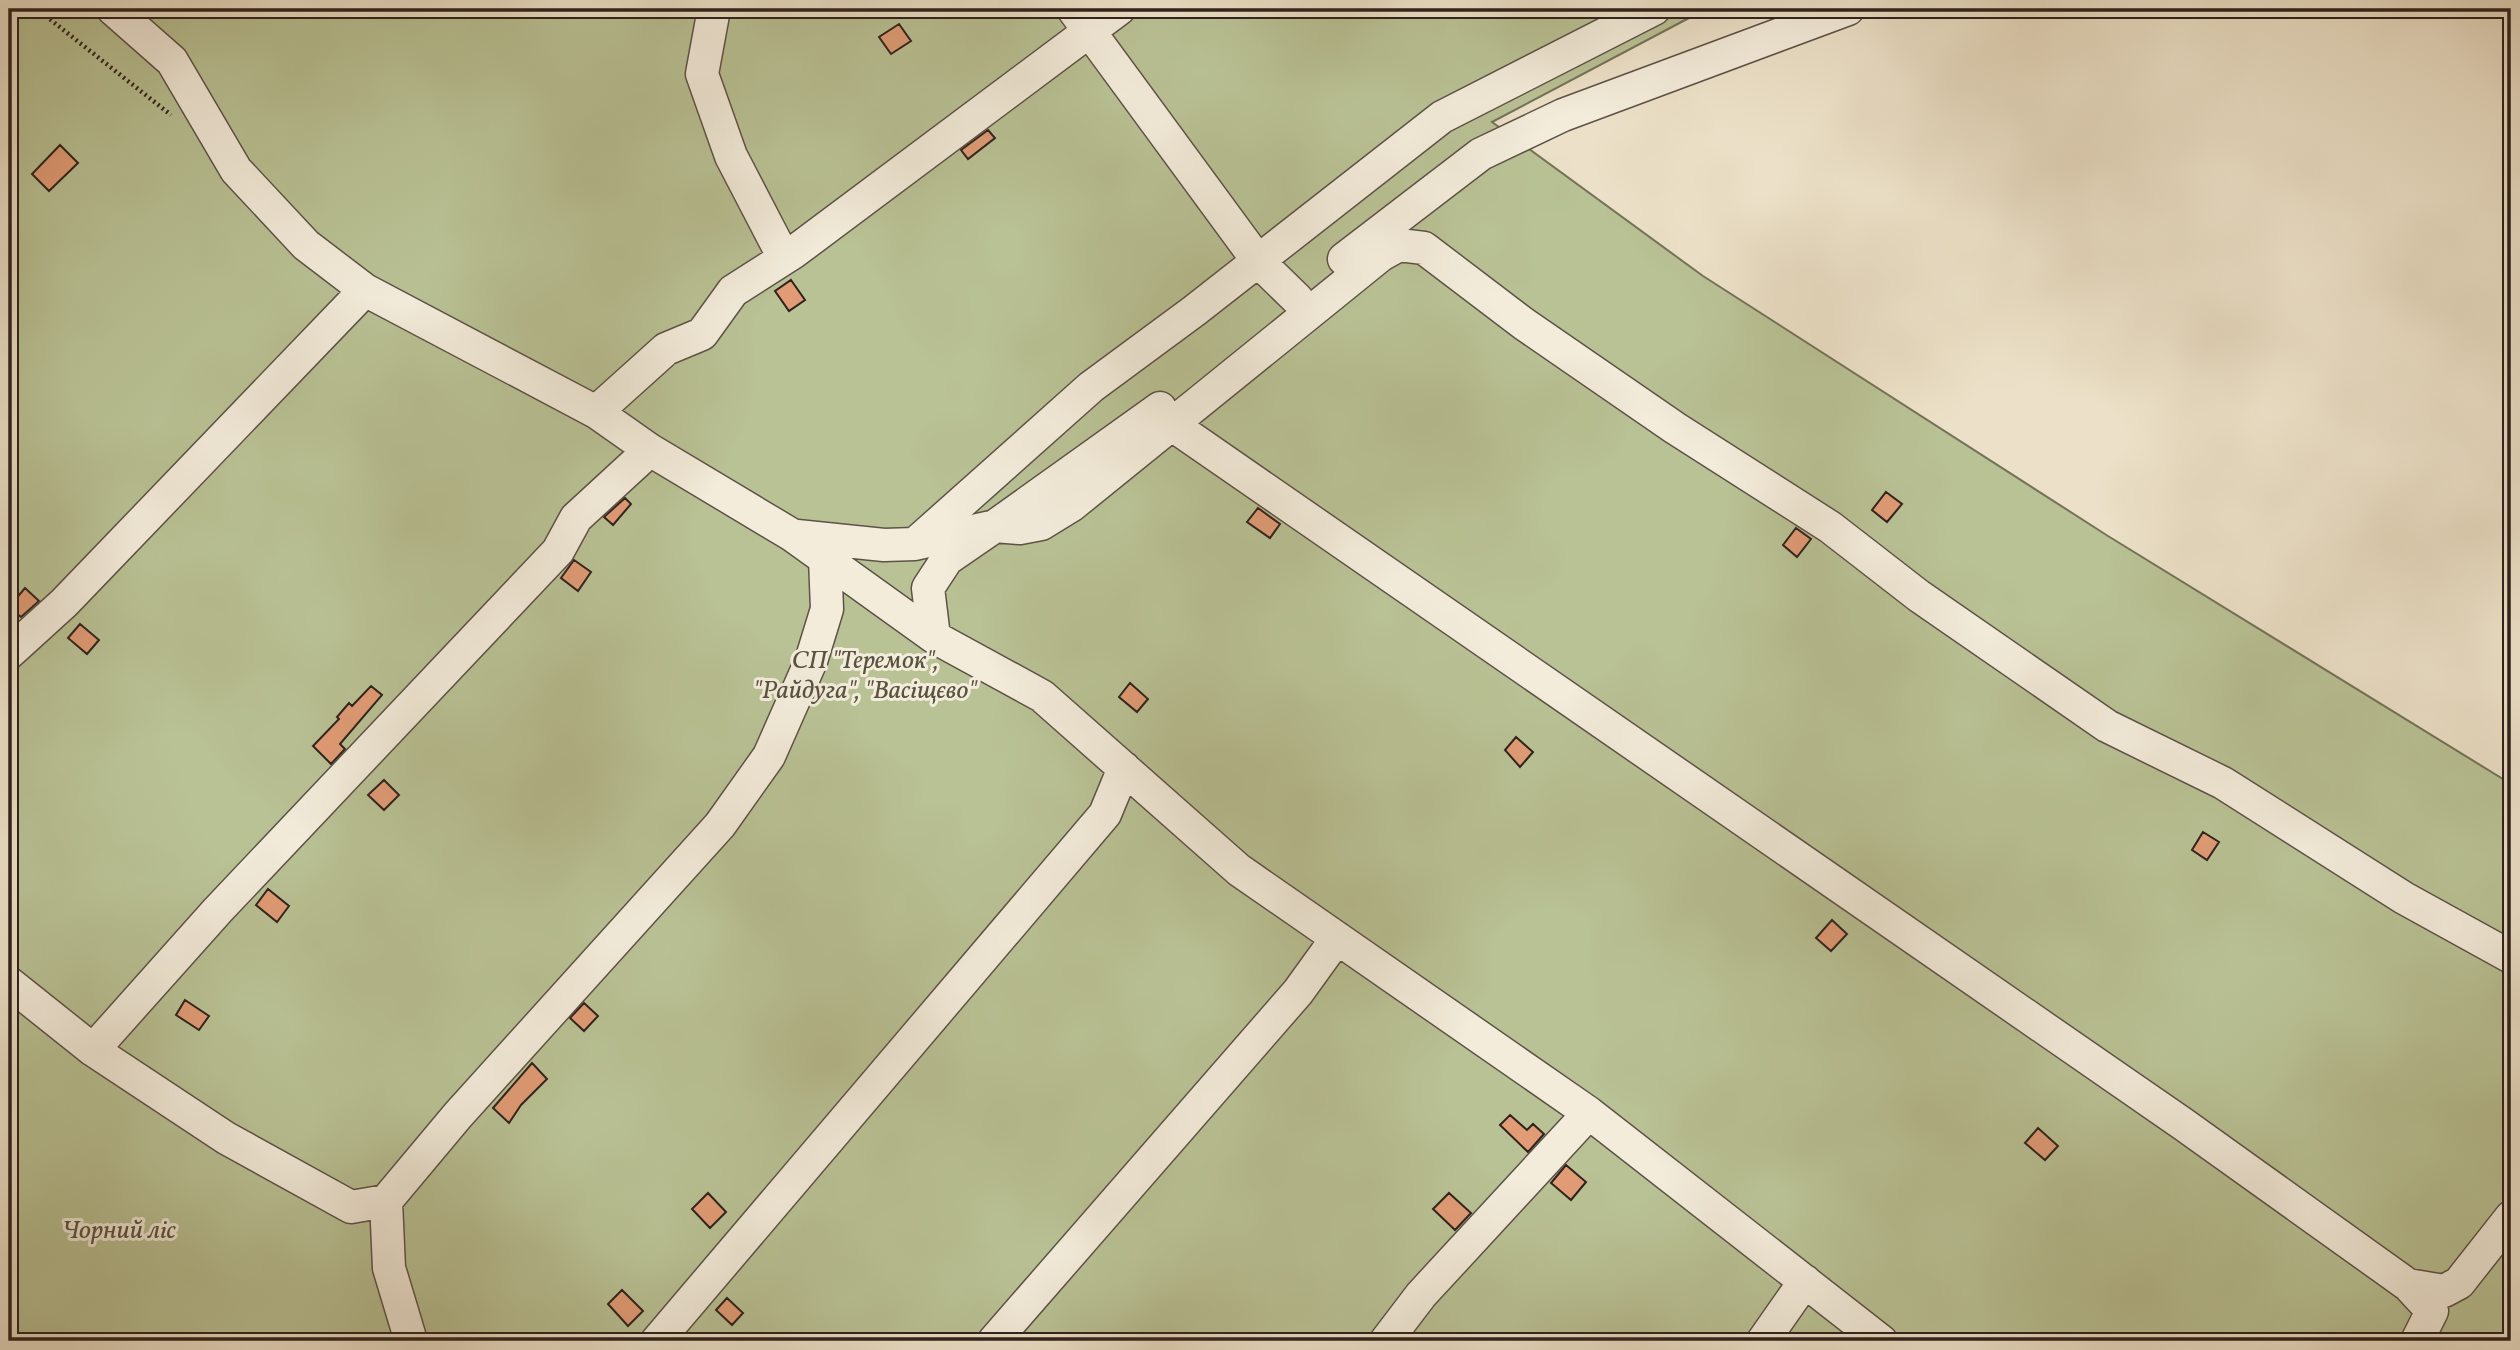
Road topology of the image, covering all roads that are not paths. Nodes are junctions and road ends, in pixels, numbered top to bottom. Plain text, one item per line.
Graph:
1 (113, 9) edge
2 (714, 9) edge
3 (1119, 9) edge
4 (1654, 9) edge
5 (1847, 9) edge
6 (1081, 20) edge
7 (784, 258) junction
8 (1258, 261) junction
9 (365, 290) junction
10 (1297, 299) junction
11 (596, 412) junction
12 (1171, 424) junction
13 (650, 450) junction
14 (995, 526) junction
15 (792, 535) junction
16 (915, 544) junction
17 (825, 558) junction
18 (934, 637) junction
19 (9, 653) edge
20 (1124, 768) junction
21 (1337, 938) junction
22 (2511, 957) edge
23 (9, 983) edge
24 (93, 1050) junction
25 (1589, 1113) junction
26 (386, 1201) junction
27 (2511, 1217) edge
28 (1805, 1281) junction
29 (2408, 1285) junction
30 (411, 1341) edge
31 (657, 1341) edge
32 (994, 1341) edge
33 (1386, 1341) edge
34 (1763, 1341) edge
35 (1881, 1341) edge
36 (2417, 1341) edge

1 - 9 street
2 - 7 street
3 - 6 street
4 - 8 street
5 - 10 street
6 - 7 street
6 - 8 street
7 - 11 street
8 - 10 street
8 - 16 street
9 - 11 street
9 - 19 street
10 - 14 street
11 - 13 street
12 - 14 street
12 - 22 street
12 - 29 street
13 - 15 street
13 - 24 street
14 - 16 street
14 - 18 street
15 - 16 street
15 - 17 street
17 - 18 street
17 - 26 street
18 - 20 street
20 - 21 street
20 - 31 street
21 - 25 street
21 - 32 street
23 - 24 street
24 - 26 street
25 - 28 street
25 - 33 street
26 - 30 street
27 - 29 street
28 - 34 street
28 - 35 street
29 - 36 street

